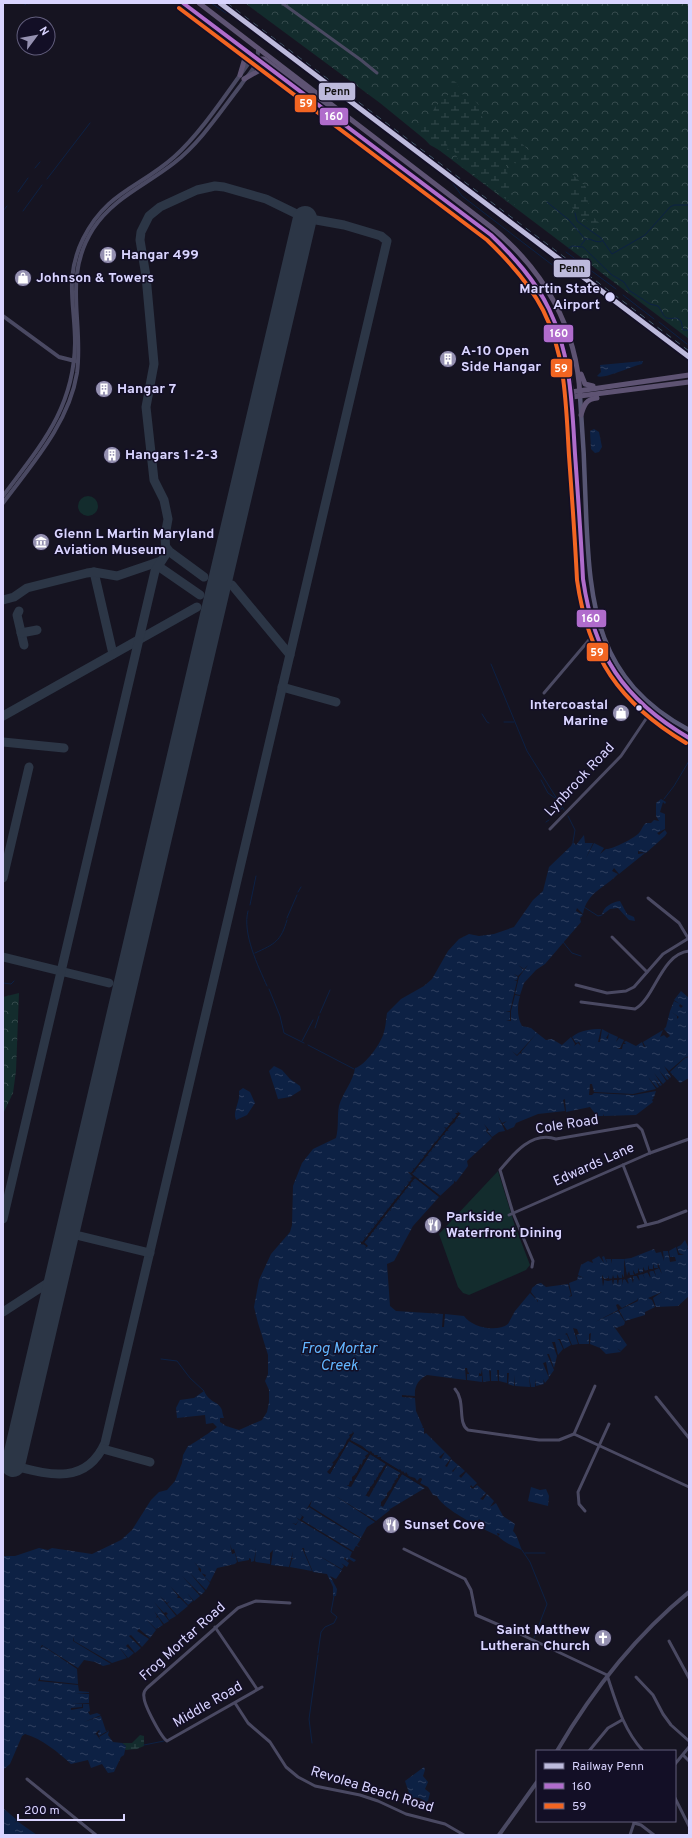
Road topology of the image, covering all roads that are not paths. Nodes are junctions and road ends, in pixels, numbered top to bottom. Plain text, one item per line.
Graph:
1 (183, 3) edge
2 (199, 3) edge
3 (282, 3) edge
4 (224, 34) junction
5 (258, 48) junction
6 (257, 58) junction
7 (273, 71) junction
8 (377, 73) dead end
9 (240, 75) junction
10 (244, 79) junction
11 (354, 123) junction
12 (192, 138) junction
13 (196, 142) junction
14 (3, 316) edge
15 (75, 361) junction
16 (576, 363) junction
17 (689, 374) edge
18 (688, 382) edge
19 (625, 385) junction
20 (613, 393) junction
21 (572, 394) junction
22 (580, 394) junction
23 (581, 415) junction
24 (3, 496) edge
25 (3, 503) edge
26 (600, 627) junction
27 (594, 632) junction
28 (544, 693) dead end
29 (654, 707) junction
30 (650, 712) junction
31 (689, 730) edge
32 (689, 738) edge
33 (550, 830) dead end
34 (648, 898) dead end
35 (612, 937) dead end
36 (689, 938) edge
37 (689, 952) edge
38 (646, 972) junction
39 (576, 985) dead end
40 (581, 1002) dead end
41 (689, 1139) edge
42 (650, 1153) junction
43 (623, 1165) junction
44 (686, 1211) dead end
45 (511, 1214) junction
46 (646, 1224) junction
47 (638, 1227) dead end
48 (532, 1267) dead end
49 (595, 1386) dead end
50 (455, 1389) dead end
51 (656, 1397) dead end
52 (608, 1424) dead end
53 (574, 1434) junction
54 (689, 1438) edge
55 (599, 1445) junction
56 (689, 1487) edge
57 (585, 1510) dead end
58 (404, 1549) dead end
59 (689, 1592) edge
60 (290, 1603) dead end
61 (215, 1627) junction
62 (669, 1641) dead end
63 (607, 1675) junction
64 (636, 1677) dead end
65 (689, 1678) edge
66 (262, 1687) dead end
67 (257, 1689) junction
68 (235, 1703) junction
69 (622, 1720) junction
70 (166, 1740) joint
71 (689, 1741) edge
72 (689, 1747) edge
73 (558, 1750) edge
74 (590, 1750) edge
75 (640, 1750) edge
76 (684, 1755) junction
77 (689, 1761) edge
78 (676, 1763) edge
79 (27, 1779) dead end
80 (536, 1783) edge
81 (676, 1800) edge
82 (635, 1822) edge
83 (689, 1826) edge
84 (96, 1835) edge
85 (464, 1835) edge
86 (499, 1835) edge
87 (630, 1835) edge
88 (654, 1835) edge

1 - 4 main road
2 - 5 main road
3 - 8 street
4 - 6 main road
4 - 9 main road
5 - 6 street
5 - 11 main road
6 - 7 main road
6 - 9 street
6 - 10 street
6 - 11 main road
7 - 10 main road
7 - 21 main road
9 - 12 street
10 - 13 street
11 - 16 main road
12 - 13 street
12 - 15 street
13 - 15 street
14 - 15 street
15 - 24 street
15 - 25 street
16 - 19 main road
16 - 22 main road
17 - 19 main road
18 - 20 main road
19 - 22 main road
20 - 22 main road
20 - 23 main road
21 - 22 main road
21 - 27 main road
22 - 23 main road
23 - 26 main road
26 - 27 street
26 - 29 main road
27 - 28 street
27 - 30 main road
29 - 30 street, Lynbrook Road
29 - 31 main road
30 - 32 main road
30 - 33 street, Lynbrook Road
34 - 36 street
35 - 38 street
36 - 38 street
37 - 40 street
38 - 39 street
41 - 42 street, Edwards Lane
42 - 43 street, Edwards Lane
42 - 45 street, Cole Road
43 - 45 street, Edwards Lane
43 - 46 street
44 - 46 street
45 - 48 street
46 - 47 street
49 - 53 street
50 - 53 street
51 - 54 street
52 - 55 street
53 - 55 street
55 - 56 street
55 - 57 street
58 - 63 street
59 - 63 street
60 - 61 street, Frog Mortar Road
61 - 67 street
61 - 70 street, Frog Mortar Road
62 - 65 street
63 - 69 street
63 - 73 street
64 - 71 street
66 - 67 street, Middle Road
67 - 68 street, Middle Road
68 - 70 street, Middle Road
68 - 85 street, Revolea Beach Road
69 - 74 street
69 - 75 street
72 - 76 street
76 - 77 street
76 - 78 street
79 - 84 street
80 - 86 street
81 - 83 street
82 - 87 street
82 - 88 street

